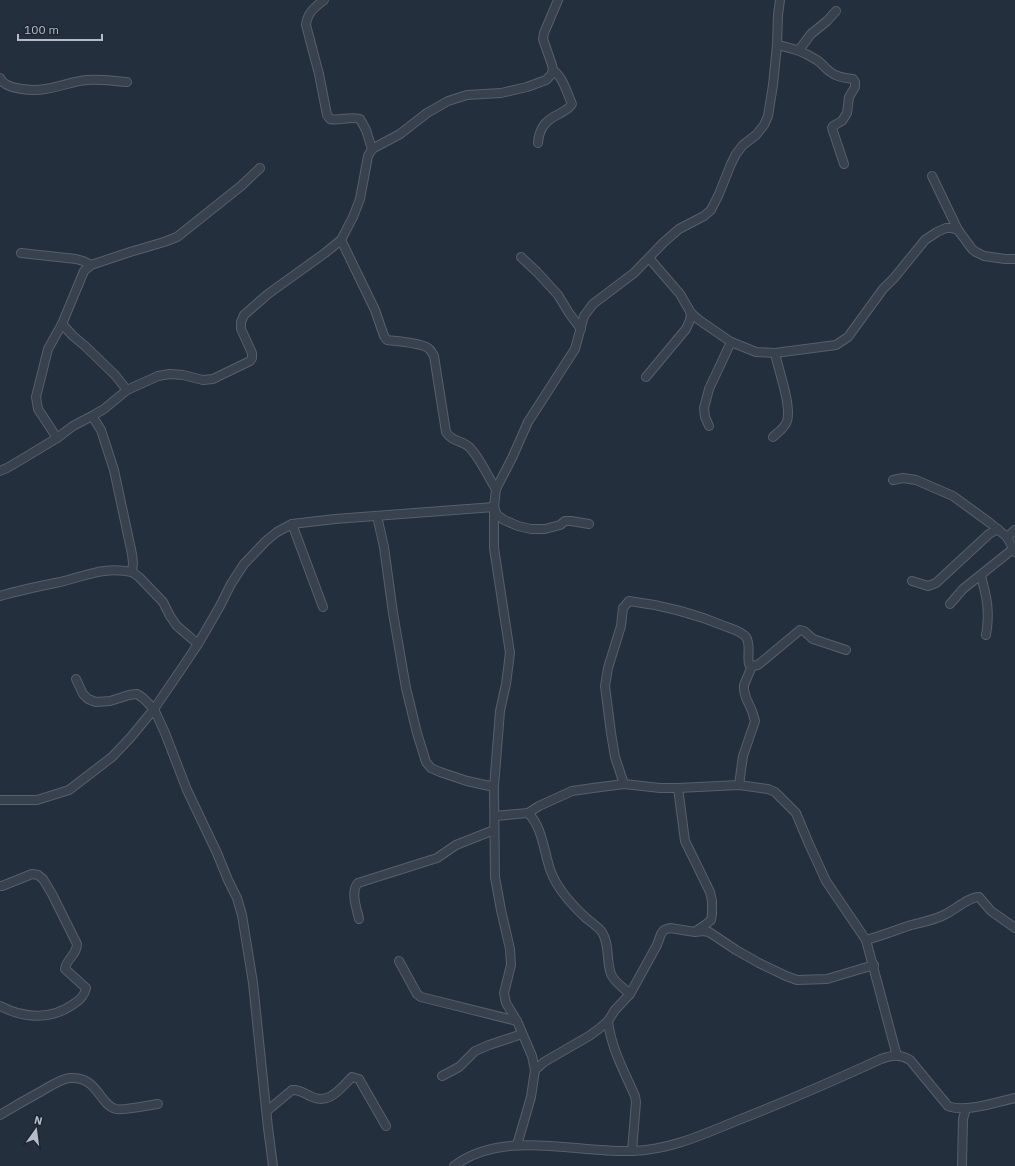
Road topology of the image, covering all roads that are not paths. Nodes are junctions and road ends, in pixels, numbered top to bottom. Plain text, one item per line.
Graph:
1 (322, 0) edge
2 (558, 0) edge
3 (780, 0) edge
4 (836, 11) dead end
5 (777, 44) junction
6 (799, 50) junction
7 (553, 70) junction
8 (0, 78) edge
9 (127, 82) dead end
10 (538, 143) dead end
11 (372, 149) junction
12 (844, 164) dead end
13 (260, 168) dead end
14 (932, 176) dead end
15 (958, 230) junction
16 (341, 240) junction
17 (21, 253) dead end
18 (521, 257) dead end
19 (649, 258) junction
20 (1015, 259) edge
21 (91, 265) junction
22 (691, 313) junction
23 (62, 324) junction
24 (581, 329) junction
25 (731, 342) junction
26 (774, 353) junction
27 (646, 377) dead end
28 (127, 390) junction
29 (92, 416) junction
30 (709, 426) dead end
31 (773, 437) dead end
32 (57, 438) junction
33 (0, 470) edge
34 (893, 480) dead end
35 (496, 489) junction
36 (494, 507) junction
37 (377, 516) junction
38 (292, 524) junction
39 (588, 524) dead end
40 (998, 529) junction
41 (1015, 530) edge
42 (1007, 537) junction
43 (1014, 551) edge
44 (132, 572) junction
45 (981, 576) junction
46 (912, 581) dead end
47 (0, 596) edge
48 (950, 604) dead end
49 (323, 608) dead end
50 (986, 635) dead end
51 (198, 644) junction
52 (846, 650) dead end
53 (752, 666) junction
54 (76, 679) dead end
55 (154, 709) junction
56 (624, 784) junction
57 (739, 785) junction
58 (494, 787) junction
59 (678, 788) junction
60 (0, 800) edge
61 (528, 813) junction
62 (495, 816) junction
63 (494, 830) junction
64 (0, 886) edge
65 (359, 919) dead end
66 (1015, 928) edge
67 (695, 932) junction
68 (866, 940) junction
69 (399, 961) dead end
70 (874, 965) junction
71 (630, 994) junction
72 (0, 1006) edge
73 (517, 1021) junction
74 (608, 1021) junction
75 (522, 1034) junction
76 (897, 1056) junction
77 (535, 1070) junction
78 (442, 1076) dead end
79 (1015, 1098) edge
80 (158, 1104) dead end
81 (966, 1108) junction
82 (267, 1111) junction
83 (0, 1115) edge
84 (386, 1126) dead end
85 (517, 1145) junction
86 (632, 1151) junction
87 (273, 1166) edge
88 (454, 1166) edge
89 (962, 1166) edge

1 - 11 street
2 - 7 street
3 - 5 street
4 - 6 street
5 - 6 street
5 - 19 street
6 - 12 street
7 - 10 street
7 - 11 street
8 - 9 street
11 - 16 street
13 - 21 street
14 - 15 street
15 - 20 street
15 - 26 street
16 - 28 street
16 - 35 street
17 - 21 street
18 - 24 street
19 - 22 street
19 - 24 street
21 - 23 street
22 - 25 street
22 - 27 street
23 - 28 street
23 - 32 street
24 - 35 street
25 - 26 street
25 - 30 street
26 - 31 street
28 - 29 street
29 - 32 street
29 - 44 street
32 - 33 street
34 - 40 street
35 - 36 street
36 - 37 street
36 - 39 street
36 - 58 street
37 - 38 street
37 - 58 street
38 - 49 street
38 - 51 street
40 - 42 street
40 - 46 street
41 - 42 street
42 - 43 street
43 - 45 street
44 - 47 street
44 - 51 street
45 - 48 street
45 - 50 street
51 - 55 street
52 - 53 street
53 - 56 street
53 - 57 street
54 - 55 street
55 - 60 street
55 - 82 street
56 - 59 street
56 - 61 street
57 - 59 street
57 - 68 street
58 - 62 street
59 - 67 street
61 - 62 street
61 - 71 street
62 - 63 street
63 - 65 street
63 - 73 street
64 - 72 street
66 - 68 street
67 - 70 street
67 - 71 street
68 - 70 street
69 - 73 street
70 - 76 street
71 - 74 street
73 - 75 street
74 - 77 street
74 - 86 street
75 - 77 street
75 - 78 street
76 - 81 street
76 - 86 street
77 - 85 street
79 - 81 street
80 - 83 street
81 - 89 street
82 - 84 street
82 - 87 street
85 - 86 street
85 - 88 street

